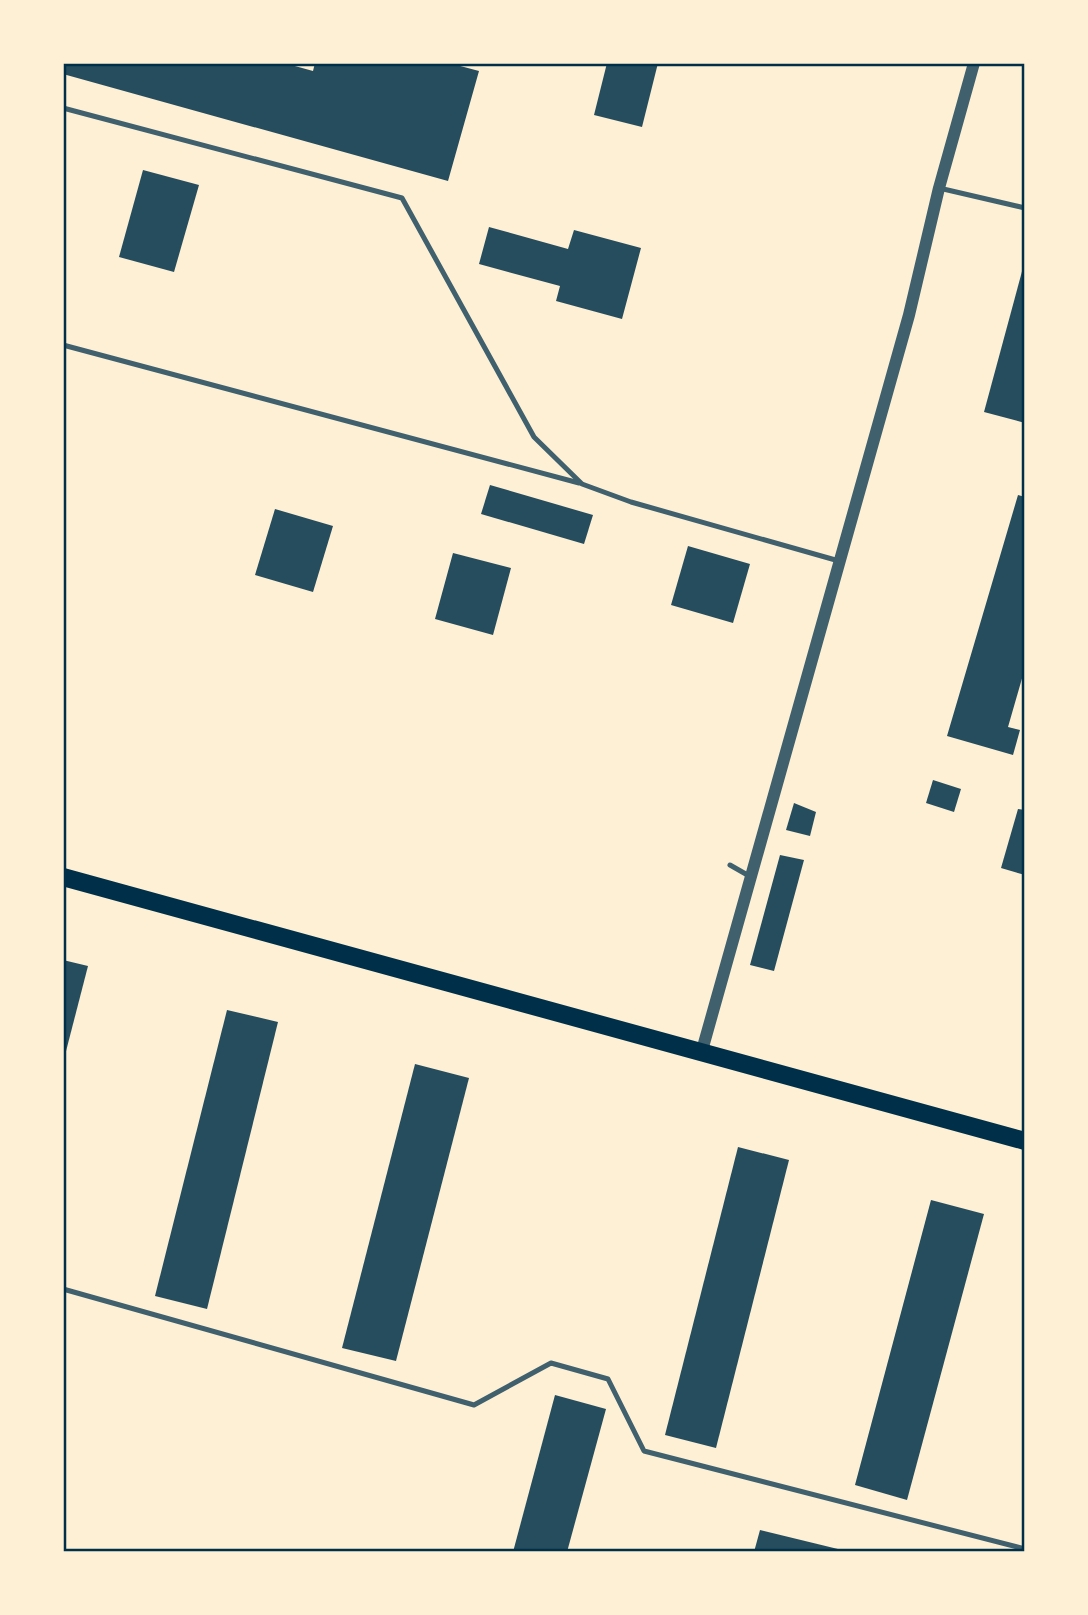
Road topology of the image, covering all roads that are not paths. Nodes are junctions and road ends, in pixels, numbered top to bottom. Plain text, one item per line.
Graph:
1 (974, 63) edge
2 (63, 108) edge
3 (939, 188) junction
4 (1025, 208) edge
5 (63, 345) edge
6 (582, 484) junction
7 (839, 561) junction
8 (730, 865) dead end
9 (63, 877) edge
10 (751, 877) junction
11 (701, 1054) junction
12 (1025, 1141) edge
13 (63, 1289) edge
14 (1025, 1549) edge

1 - 3 street
2 - 6 lane
3 - 4 lane
3 - 7 street
5 - 6 lane
6 - 7 lane
7 - 10 street
8 - 10 lane
9 - 11 main road
10 - 11 street
11 - 12 main road
13 - 14 lane

